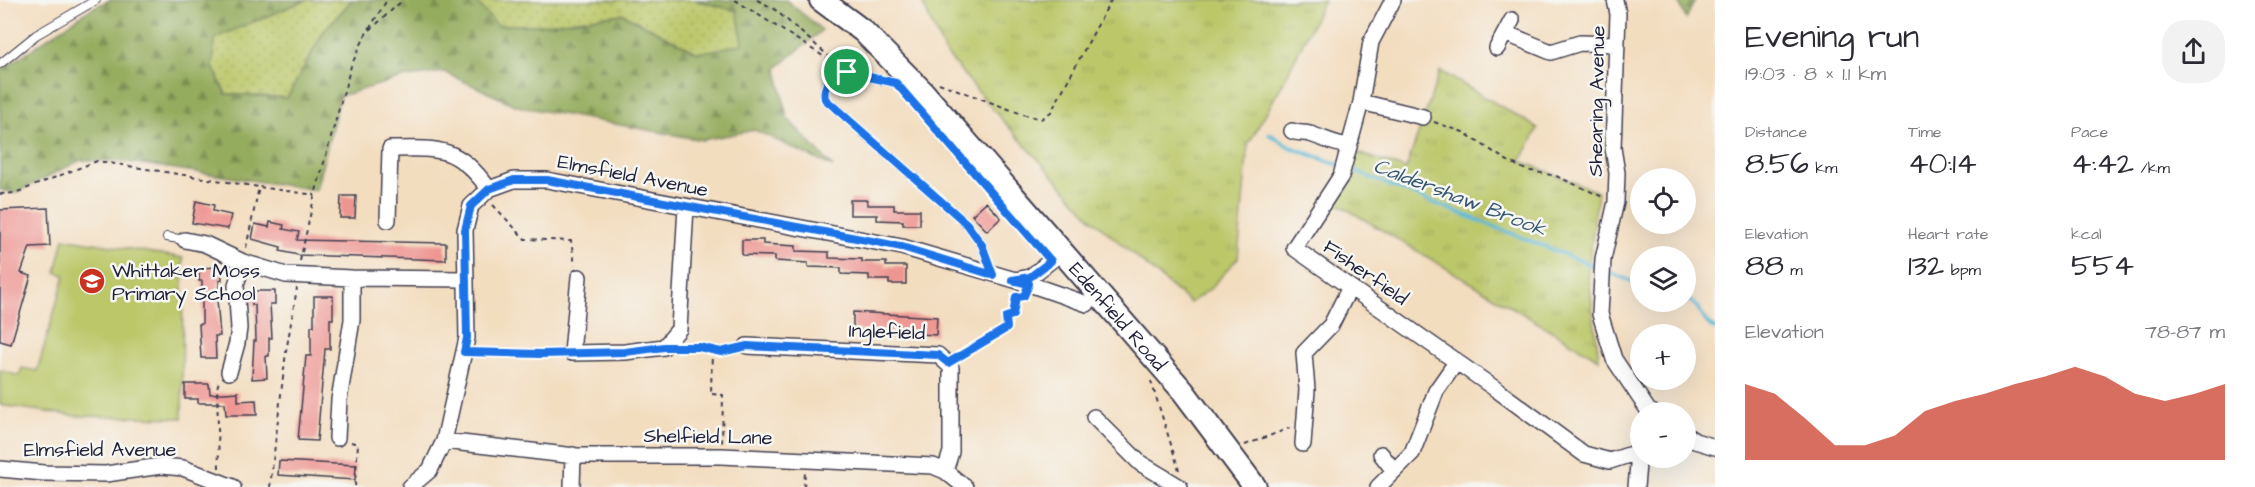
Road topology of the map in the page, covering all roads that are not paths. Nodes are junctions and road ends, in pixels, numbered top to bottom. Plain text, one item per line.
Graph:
1 (96, 0) edge
2 (804, 0) edge
3 (822, 0) edge
4 (1393, 0) edge
5 (1615, 0) edge
6 (1617, 44) junction
7 (1497, 48) dead end
8 (0, 64) edge
9 (896, 83) junction
10 (1360, 102) junction
11 (1423, 117) road end
12 (1303, 129) dead end
13 (1346, 152) junction
14 (487, 192) junction
15 (686, 207) junction
16 (388, 220) dead end
17 (167, 237) dead end
18 (185, 240) joint
19 (1057, 257) junction
20 (243, 262) junction
21 (993, 275) junction
22 (579, 277) road end
23 (352, 278) junction
24 (466, 279) junction
25 (1012, 280) junction
26 (1350, 287) junction
27 (1087, 304) junction
28 (747, 346) road end
29 (1456, 361) junction
30 (229, 372) road end
31 (1643, 402) edge
32 (1094, 417) dead end
33 (337, 438) road end
34 (444, 441) junction
35 (1696, 441) edge
36 (1303, 444) dead end
37 (1715, 447) edge
38 (1220, 448) junction
39 (1381, 454) dead end
40 (573, 455) junction
41 (1630, 455) edge
42 (1638, 468) edge
43 (0, 469) edge
44 (945, 471) junction
45 (1394, 471) junction
46 (107, 480) edge
47 (1180, 482) edge
48 (223, 486) edge
49 (410, 487) edge
50 (572, 487) edge
51 (965, 487) edge
52 (1237, 487) edge
53 (1255, 487) edge
54 (1378, 487) edge
55 (1636, 487) edge

1 - 8 lane
2 - 9 main road, Edenfield Road
3 - 19 main road, Edenfield Road
4 - 10 street, Fisherfield
5 - 6 street, Shearing Avenue
6 - 7 street
6 - 31 street, Shearing Avenue
9 - 19 main road, Edenfield Road
9 - 21 lane
10 - 11 street
10 - 13 street, Fisherfield
12 - 13 street
13 - 26 street, Fisherfield
14 - 15 street, Elmsfield Avenue
14 - 16 street
14 - 24 street
15 - 21 street, Elmsfield Avenue
15 - 22 street
17 - 18 lane
18 - 20 street
19 - 25 street
19 - 27 main road, Edenfield Road
19 - 38 main road, Edenfield Road
20 - 23 street
20 - 30 street
21 - 25 street, Elmsfield Avenue
23 - 24 street
23 - 33 street
24 - 34 street
25 - 27 street, Elmsfield Avenue
26 - 29 street, Fisherfield
26 - 36 street
27 - 38 main road, Edenfield Road
28 - 44 street, Inglefield
29 - 41 street, Fisherfield
29 - 45 street
32 - 47 street
34 - 40 street, Shelfield Lane
34 - 49 street
35 - 37 street
38 - 52 main road, Edenfield Road
38 - 53 main road, Edenfield Road
39 - 45 street
40 - 44 street, Shelfield Lane
40 - 50 street
42 - 55 street
43 - 46 street, Elmsfield Avenue
44 - 51 street, Shelfield Lane
45 - 54 street
46 - 48 street, Elmsfield Avenue

